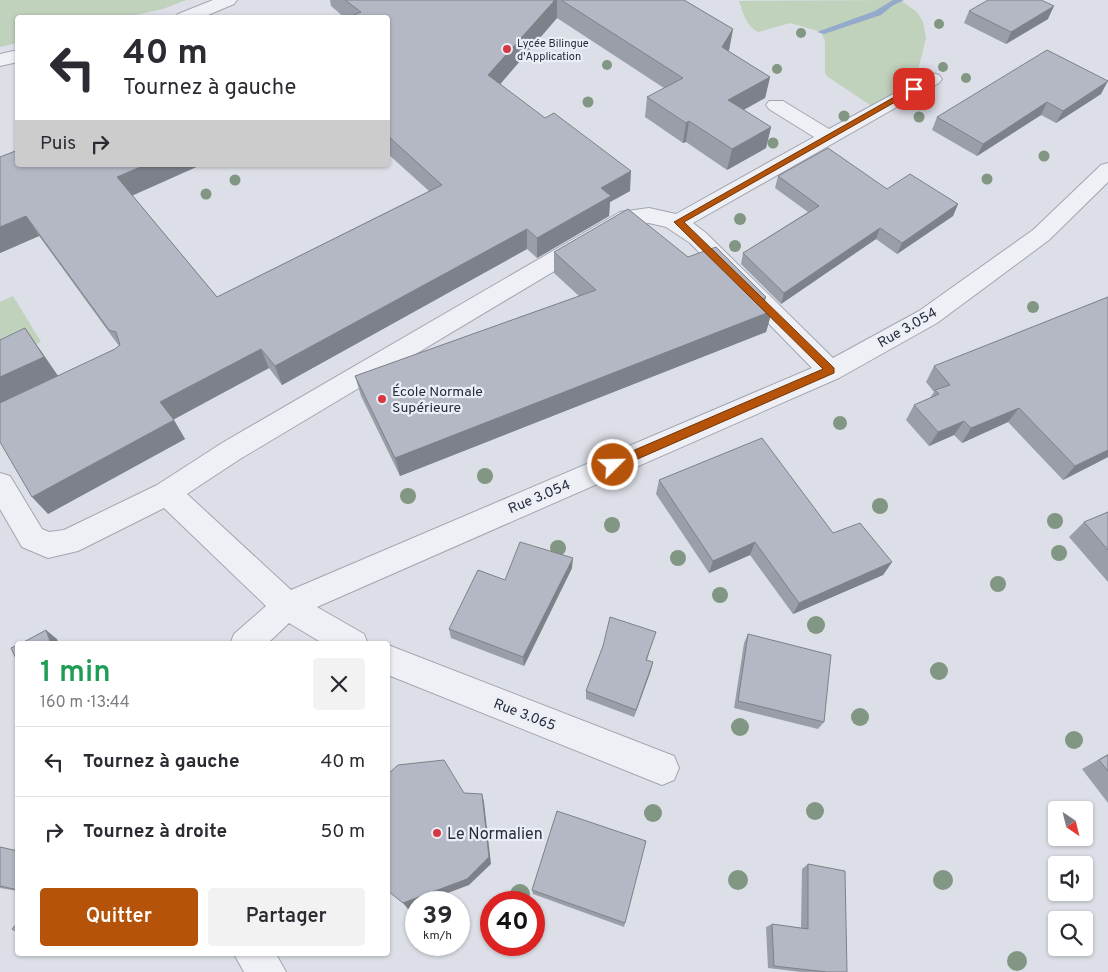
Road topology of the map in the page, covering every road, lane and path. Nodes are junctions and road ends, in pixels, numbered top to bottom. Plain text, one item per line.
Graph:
1 (228, 0) edge
2 (191, 15) edge
3 (15, 57) edge
4 (0, 60) edge
5 (932, 79) dead end
6 (776, 105) dead end
7 (828, 137) junction
8 (1108, 170) edge
9 (678, 222) junction
10 (830, 371) junction
11 (0, 484) edge
12 (167, 493) junction
13 (287, 606) junction
14 (248, 641) edge
15 (348, 641) edge
16 (390, 661) edge
17 (662, 768) dead end
18 (254, 956) edge
19 (267, 972) edge

1 - 2 street
3 - 4 street
5 - 7 street
6 - 7 street
7 - 9 street
8 - 10 street, Rue 3.054
9 - 10 street
9 - 12 street
10 - 13 street, Rue 3.054
11 - 12 street
12 - 13 street
13 - 14 street, Rue 3.054
13 - 15 street
16 - 17 street, Rue 3.065
18 - 19 street

